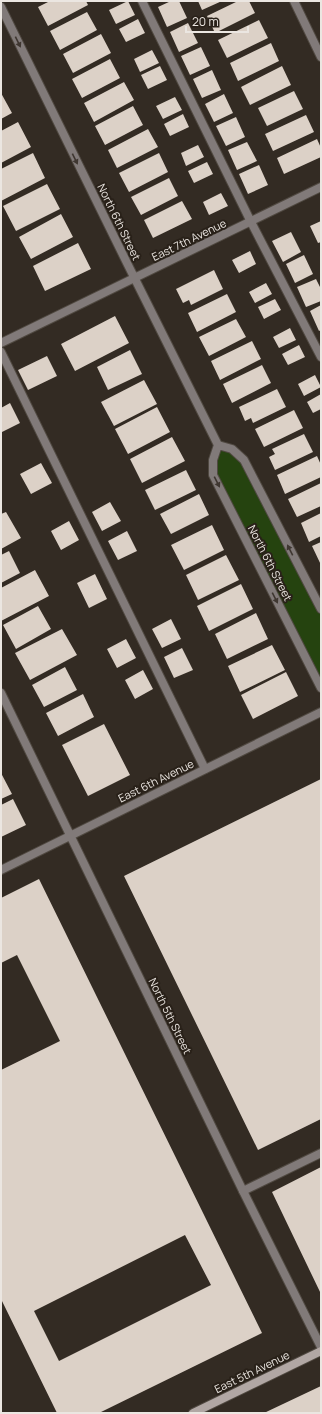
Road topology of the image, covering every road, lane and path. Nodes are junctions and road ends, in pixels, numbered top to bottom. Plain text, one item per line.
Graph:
1 (142, 1) edge
2 (294, 1) edge
3 (1, 7) edge
4 (321, 57) edge
5 (321, 188) edge
6 (251, 222) junction
7 (134, 278) junction
8 (1, 343) edge
9 (1, 352) edge
10 (321, 357) edge
11 (218, 445) junction
12 (321, 609) edge
13 (321, 688) edge
14 (1, 693) edge
15 (321, 712) edge
16 (206, 769) junction
17 (71, 836) junction
18 (1, 870) edge
19 (321, 1153) edge
20 (243, 1191) junction
21 (321, 1347) edge
22 (321, 1351) edge
23 (193, 1413) edge

1 - 6 street
2 - 4 street
3 -> 7 street, North 6th Street
5 - 6 street, East 7th Avenue
6 - 7 street, East 7th Avenue
6 - 10 street
7 - 8 street, East 7th Avenue
7 - 11 street, North 6th Street
9 - 16 street
12 -> 11 street
11 -> 13 street, North 6th Street
14 - 17 street, North 5th Street
15 - 16 street, East 6th Avenue
16 - 17 street, East 6th Avenue
17 - 18 street, East 6th Avenue
17 - 20 street, North 5th Street
19 - 20 street
20 - 21 street, North 5th Street
22 - 23 main road, East 5th Avenue

